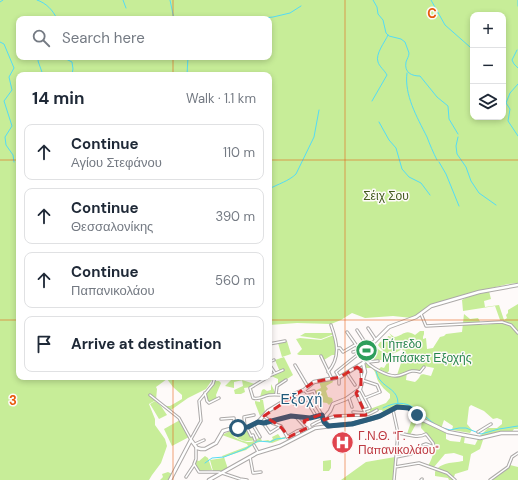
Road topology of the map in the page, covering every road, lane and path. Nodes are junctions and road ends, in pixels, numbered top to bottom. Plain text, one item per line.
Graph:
1 (518, 284) edge
2 (421, 314) junction
3 (331, 325) dead end
4 (368, 328) dead end
5 (357, 330) dead end
6 (347, 332) dead end
7 (518, 333) edge
8 (376, 340) junction
9 (286, 341) dead end
10 (272, 343) edge
11 (355, 345) junction
12 (368, 347) junction
13 (337, 348) junction
14 (343, 352) junction
15 (353, 352) dead end
16 (359, 353) junction
17 (337, 354) junction
18 (321, 356) dead end
19 (378, 361) dead end
20 (365, 362) junction
21 (296, 365) dead end
22 (357, 367) junction
23 (424, 367) dead end
24 (272, 368) edge
25 (283, 370) dead end
26 (328, 372) junction
27 (275, 373) junction
28 (347, 373) junction
29 (272, 375) edge
30 (339, 378) junction
31 (332, 379) junction
32 (214, 380) edge
33 (263, 380) edge
34 (286, 380) dead end
35 (362, 380) junction
36 (339, 384) dead end
37 (355, 385) dead end
38 (308, 387) junction
39 (360, 389) junction
40 (304, 390) junction
41 (356, 392) junction
42 (205, 393) junction
43 (150, 395) dead end
44 (276, 395) junction
45 (290, 396) junction
46 (219, 398) dead end
47 (349, 398) junction
48 (365, 398) junction
49 (352, 407) dead end
50 (392, 408) junction
51 (364, 410) junction
52 (377, 410) dead end
53 (353, 412) dead end
54 (365, 414) junction
55 (254, 415) dead end
56 (322, 415) junction
57 (264, 416) junction
58 (316, 416) junction
59 (296, 417) junction
60 (221, 419) dead end
61 (323, 419) junction
62 (269, 421) junction
63 (258, 422) junction
64 (264, 423) junction
65 (491, 424) dead end
66 (253, 425) junction
67 (312, 425) dead end
68 (280, 426) junction
69 (328, 426) junction
70 (246, 428) junction
71 (234, 429) junction
72 (307, 430) junction
73 (478, 432) dead end
74 (398, 433) junction
75 (518, 433) edge
76 (260, 437) dead end
77 (191, 440) junction
78 (204, 440) dead end
79 (255, 440) dead end
80 (254, 445) dead end
81 (195, 446) junction
82 (423, 446) dead end
83 (201, 449) junction
84 (412, 449) dead end
85 (196, 453) junction
86 (258, 453) junction
87 (518, 453) edge
88 (250, 457) junction
89 (396, 457) junction
90 (194, 465) junction
91 (395, 467) junction
92 (261, 472) dead end
93 (222, 473) junction
94 (186, 477) dead end
95 (170, 480) edge
96 (209, 480) edge
97 (247, 480) edge
98 (395, 480) edge
99 (455, 480) edge
100 (490, 480) edge

1 - 2 street
2 - 7 street
2 - 8 street
3 - 13 street
4 - 8 street
5 - 12 street
6 - 11 street
8 - 12 street
9 - 10 street
11 - 14 street
11 - 16 street
12 - 16 street
13 - 14 street
13 - 17 street
14 - 17 street
15 - 16 street
16 - 20 street
16 - 30 street
17 - 26 street
18 - 26 street
19 - 20 street
20 - 22 street
20 - 23 street
20 - 35 street
21 - 38 street
22 - 28 street
22 - 35 street
24 - 27 street
25 - 27 street
26 - 31 street
27 - 29 street
28 - 30 street
28 - 37 street
30 - 31 street
30 - 36 street
31 - 38 street
32 - 42 street
33 - 44 street
34 - 44 street
35 - 39 street
35 - 48 street
38 - 40 street
39 - 41 street
39 - 48 street
40 - 45 street
40 - 45 street
41 - 47 street
41 - 51 street
42 - 46 street
42 - 77 street
43 - 77 street
44 - 45 street
45 - 57 street
47 - 49 street
47 - 61 street
48 - 51 street
50 - 69 street
50 - 74 street
50 - 75 street
51 - 54 street
52 - 54 street
53 - 54 street
54 - 61 street
55 - 70 street
56 - 58 street
56 - 58 street
56 - 61 street
57 - 62 street
57 - 63 street
58 - 59 street
59 - 62 street
59 - 72 street
60 - 71 street
61 - 67 street
61 - 69 street
62 - 64 street
62 - 68 street
63 - 64 street
63 - 66 street
64 - 68 street
65 - 73 street
66 - 70 street
66 - 76 street
68 - 72 street
69 - 72 street
70 - 71 street
70 - 79 street
71 - 83 street
72 - 86 street
74 - 82 street
74 - 89 street
77 - 81 street
77 - 95 street
78 - 81 street
80 - 86 street
81 - 83 street
81 - 85 street
83 - 85 street
84 - 89 street
85 - 90 street
86 - 88 street
87 - 100 street
88 - 92 street
88 - 93 street
89 - 91 street
90 - 93 street
90 - 94 street
91 - 98 street
91 - 99 street
93 - 96 street
93 - 97 street

